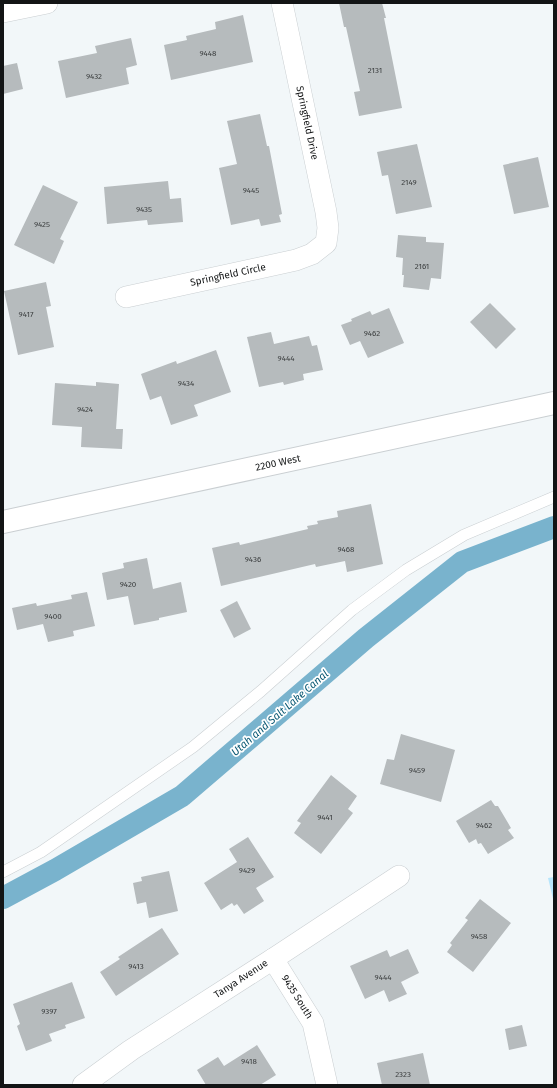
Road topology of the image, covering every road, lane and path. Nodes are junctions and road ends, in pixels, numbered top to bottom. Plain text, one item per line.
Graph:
1 (47, 3) edge
2 (282, 3) edge
3 (3, 12) edge
4 (326, 243) joint
5 (126, 297) dead end
6 (554, 404) edge
7 (554, 497) edge
8 (3, 522) edge
9 (3, 872) edge
10 (399, 876) dead end
11 (273, 959) junction
12 (84, 1085) edge
13 (327, 1085) edge

1 - 3 street
2 - 4 street, Springfield Drive
4 - 5 street, Springfield Circle
6 - 8 street, 2200 West
7 - 9 lane
10 - 11 street, Tanya Avenue
11 - 12 street, Tanya Avenue
11 - 13 street, 9435 South

